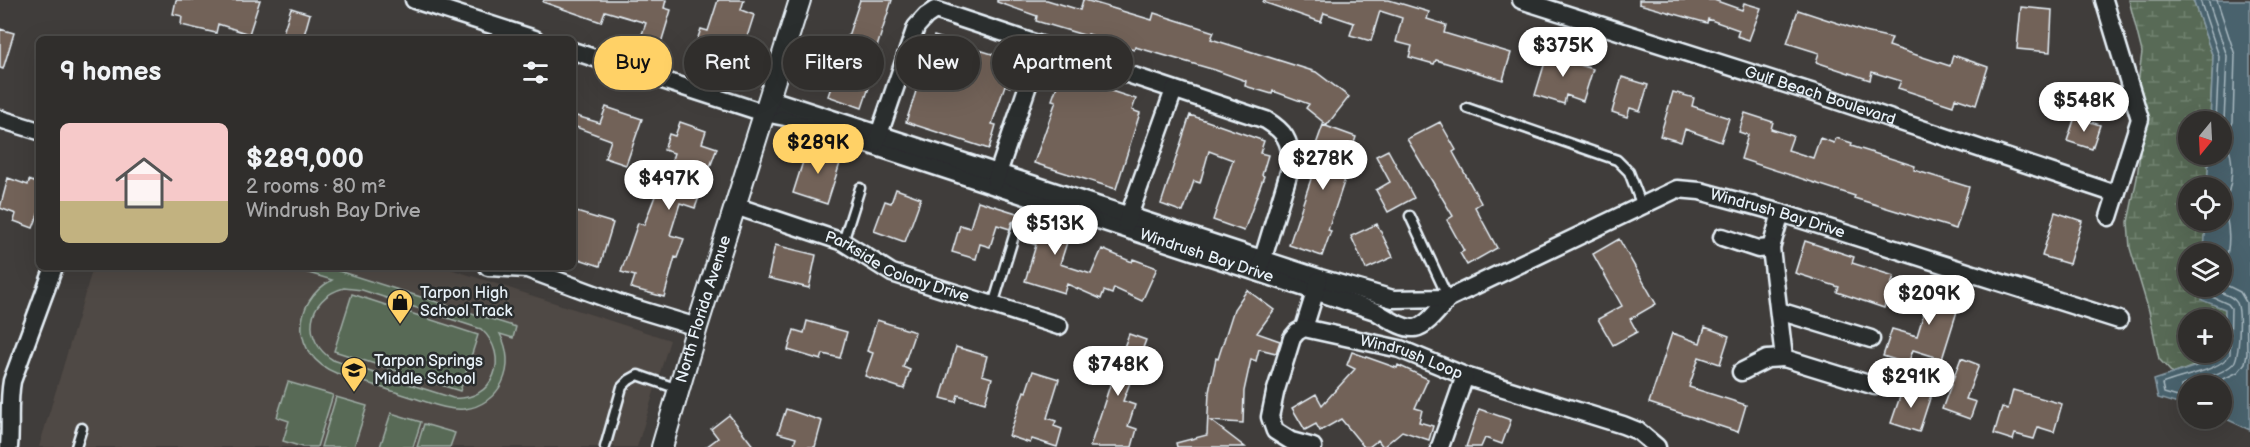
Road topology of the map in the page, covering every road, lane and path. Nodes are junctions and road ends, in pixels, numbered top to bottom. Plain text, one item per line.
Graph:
1 (414, 0) edge
2 (800, 0) edge
3 (1521, 0) edge
4 (2104, 0) edge
5 (526, 36) edge
6 (1009, 36) edge
7 (576, 52) edge
8 (1133, 77) edge
9 (1026, 90) edge
10 (1174, 90) junction
11 (1467, 108) dead end
12 (764, 113) junction
13 (0, 119) edge
14 (36, 130) edge
15 (877, 141) junction
16 (996, 180) junction
17 (860, 188) dead end
18 (2115, 194) junction
19 (735, 206) junction
20 (1642, 206) junction
21 (1781, 213) junction
22 (1410, 216) dead end
23 (2109, 217) dead end
24 (1127, 222) junction
25 (1017, 226) dead end
26 (1722, 237) dead end
27 (843, 242) junction
28 (1771, 248) junction
29 (1260, 266) junction
30 (53, 270) edge
31 (530, 270) edge
32 (1318, 284) junction
33 (1449, 298) junction
34 (1393, 299) junction
35 (993, 305) junction
36 (1779, 311) junction
37 (1388, 319) junction
38 (2119, 320) dead end
39 (697, 327) junction
40 (1059, 327) dead end
41 (1304, 328) junction
42 (1871, 339) dead end
43 (1784, 358) junction
44 (1741, 372) dead end
45 (1465, 376) junction
46 (1875, 386) dead end
47 (679, 389) junction
48 (82, 428) dead end
49 (9, 447) edge
50 (76, 447) edge
51 (604, 447) edge
52 (662, 447) edge
53 (1313, 447) edge
54 (1440, 447) edge
55 (1657, 447) edge

1 - 5 street
2 - 12 street, North Florida Avenue
3 - 18 street, Gulf Beach Boulevard
4 - 18 street
6 - 15 street
7 - 12 street, Windrush Bay Drive
8 - 10 street
9 - 16 street
10 - 24 street
10 - 29 street
11 - 20 lane
12 - 15 street, Windrush Bay Drive
12 - 19 street, North Florida Avenue
13 - 14 street
15 - 16 street, Windrush Bay Drive
16 - 24 street, Windrush Bay Drive
17 - 27 lane
18 - 23 street
19 - 27 street, Parkside Colony Drive
19 - 39 street, North Florida Avenue
20 - 21 street, Windrush Bay Drive
20 - 33 street, Windrush Bay Drive
21 - 28 street
21 - 38 street, Windrush Bay Drive
22 - 33 lane
24 - 29 street, Windrush Bay Drive
25 - 35 lane
26 - 28 street
27 - 35 street, Parkside Colony Drive
28 - 36 street
29 - 32 street, Windrush Bay Drive
30 - 49 street
31 - 39 street
32 - 34 street, Windrush Bay Drive
32 - 37 street, Windrush Bay Drive
32 - 41 street
33 - 34 street, Windrush Bay Drive
33 - 37 street, Windrush Bay Drive
34 - 37 street
35 - 40 street, Parkside Colony Drive
36 - 42 street
36 - 43 street
39 - 47 street, North Florida Avenue
41 - 45 street, Windrush Loop
41 - 53 street
43 - 44 street
43 - 46 street
45 - 54 street
45 - 55 street, Windrush Loop
47 - 51 lane
47 - 52 street, North Florida Avenue
48 - 50 lane

